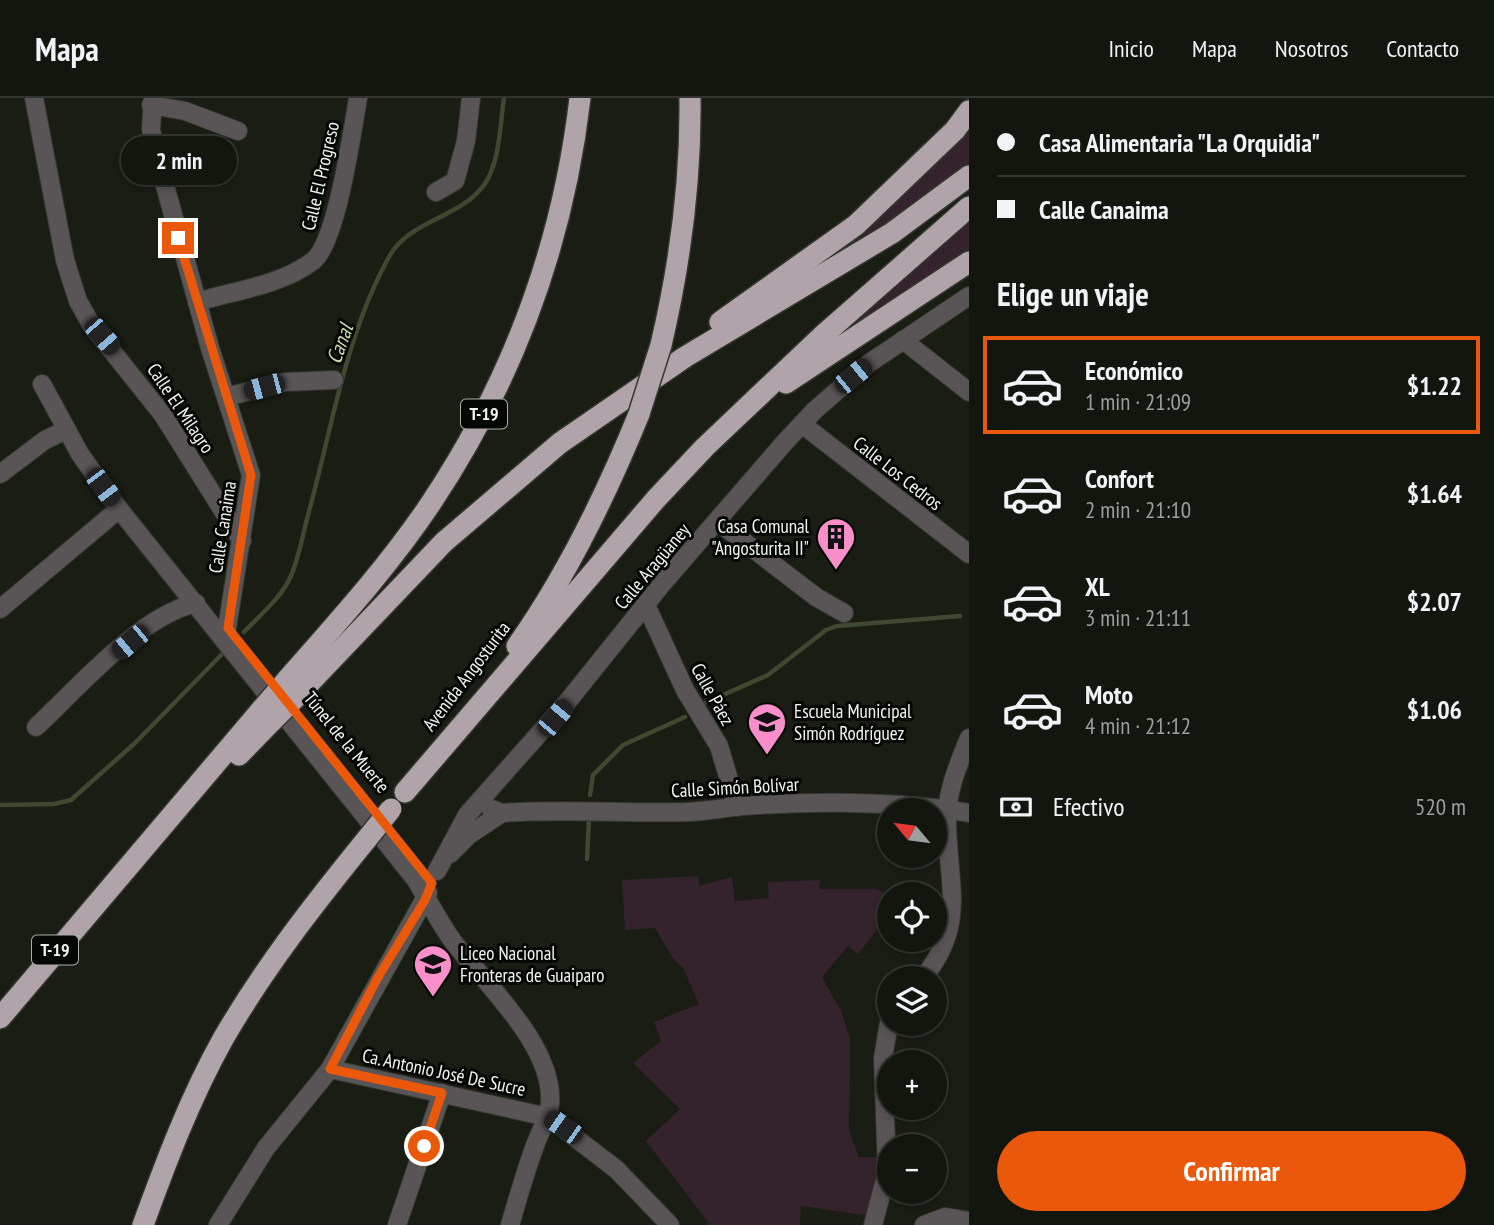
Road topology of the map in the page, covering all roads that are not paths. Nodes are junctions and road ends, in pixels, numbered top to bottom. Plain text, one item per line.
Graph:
1 (34, 98) edge
2 (43, 98) edge
3 (358, 98) edge
4 (471, 98) edge
5 (580, 98) edge
6 (690, 98) edge
7 (152, 102) edge
8 (969, 111) edge
9 (238, 131) dead end
10 (969, 176) edge
11 (436, 192) dead end
12 (969, 208) edge
13 (969, 262) edge
14 (969, 296) edge
15 (197, 302) junction
16 (903, 340) junction
17 (334, 380) dead end
18 (42, 384) dead end
19 (633, 390) junction
20 (969, 392) edge
21 (226, 397) junction
22 (802, 424) junction
23 (727, 425) junction
24 (66, 430) junction
25 (0, 474) edge
26 (120, 509) junction
27 (717, 521) junction
28 (242, 541) junction
29 (969, 554) edge
30 (646, 605) junction
31 (0, 609) edge
32 (201, 609) junction
33 (844, 612) dead end
34 (227, 634) junction
35 (292, 688) junction
36 (36, 727) dead end
37 (969, 738) edge
38 (398, 800) junction
39 (478, 803) junction
40 (737, 807) junction
41 (948, 810) junction
42 (502, 813) junction
43 (969, 813) edge
44 (435, 877) junction
45 (425, 900) junction
46 (932, 966) edge
47 (0, 1018) edge
48 (887, 1036) edge
49 (330, 1069) junction
50 (442, 1093) junction
51 (548, 1117) junction
52 (969, 1220) edge
53 (143, 1225) edge
54 (218, 1225) edge
55 (397, 1225) edge
56 (510, 1225) edge
57 (670, 1225) edge
58 (873, 1225) edge
59 (924, 1225) edge

1 - 2 street
1 - 28 street, Calle El Milagro
3 - 15 street, Calle El Progreso
4 - 11 street
5 - 35 highway, T-19
6 - 38 highway, Avenida Angosturita, bridge
7 - 9 street
7 - 15 street, Calle Canaima
8 - 19 highway
10 - 19 highway
12 - 23 highway
13 - 23 highway
14 - 16 street, Calle Aragüaney
15 - 21 street, Calle Canaima
16 - 20 street
16 - 22 street, Calle Aragüaney
17 - 21 street
18 - 24 street
19 - 35 highway
21 - 28 street, Calle Canaima
22 - 27 street, Calle Aragüaney
22 - 29 street, Calle Los Cedros
23 - 38 highway
24 - 25 street
24 - 26 street
26 - 31 street
26 - 32 street
27 - 30 street, Calle Aragüaney
27 - 33 street
28 - 34 street, Calle Canaima
30 - 39 street, Calle Aragüaney
30 - 40 street, Calle Páez
32 - 34 street
32 - 36 street
34 - 44 street, Túnel de la Muerte
34 - 45 street, Túnel de la Muerte
35 - 47 highway, T-19, bridge
37 - 41 street
38 - 53 highway, Avenida Angosturita, bridge
39 - 42 street
39 - 44 street, Calle Aragüaney
40 - 41 street, Calle Simón Bolívar
40 - 42 street, Calle Simón Bolívar
41 - 43 street, Calle Simón Bolívar
41 - 46 street
42 - 44 street
44 - 45 street, Calle Aragüaney
45 - 49 street, Calle Aragüaney
45 - 51 street, Túnel de la Muerte
48 - 58 street
49 - 50 street, Ca. Antonio José De Sucre
49 - 54 street, Calle Aragüaney
50 - 51 street, Ca. Antonio José De Sucre
50 - 55 street
51 - 56 street
51 - 57 street
52 - 59 street

